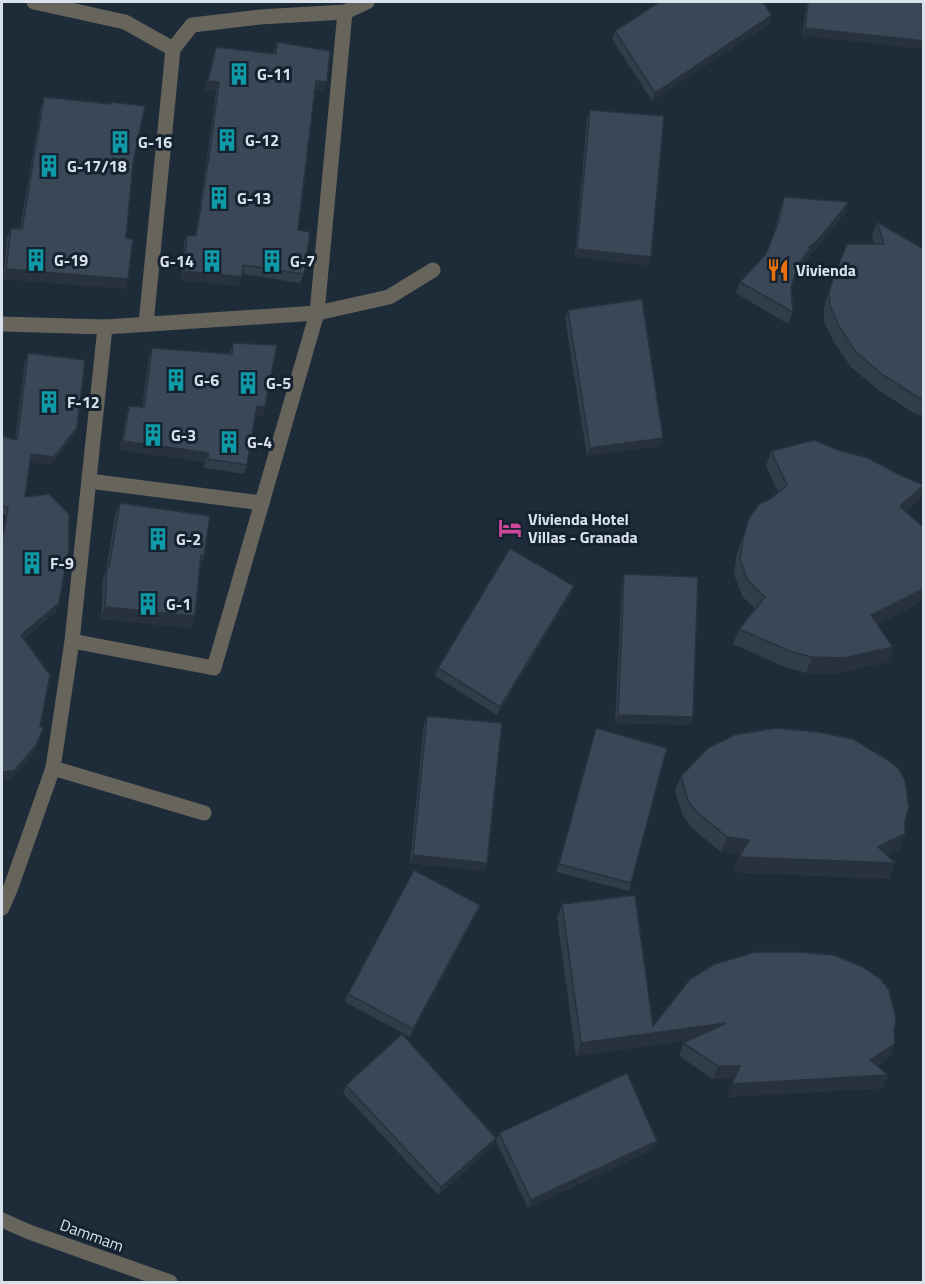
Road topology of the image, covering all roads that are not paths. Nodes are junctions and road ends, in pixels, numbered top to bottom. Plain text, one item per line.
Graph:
1 (34, 2) edge
2 (367, 2) edge
3 (283, 8) edge
4 (345, 12) junction
5 (173, 49) junction
6 (433, 270) dead end
7 (317, 313) junction
8 (2, 324) edge
9 (146, 324) junction
10 (105, 327) junction
11 (89, 481) junction
12 (262, 503) junction
13 (72, 641) junction
14 (53, 768) junction
15 (204, 813) dead end
16 (6, 886) edge
17 (2, 908) edge
18 (2, 1220) edge
19 (170, 1282) edge

1 - 5 street
2 - 4 street
3 - 4 street
3 - 5 street
4 - 7 street
5 - 9 street
6 - 7 street
7 - 9 street
7 - 12 street
8 - 10 street
9 - 10 street
10 - 11 street
11 - 12 street
11 - 13 street
12 - 13 street
13 - 14 street
14 - 15 street
14 - 16 street
16 - 17 street
18 - 19 street, Dammam

